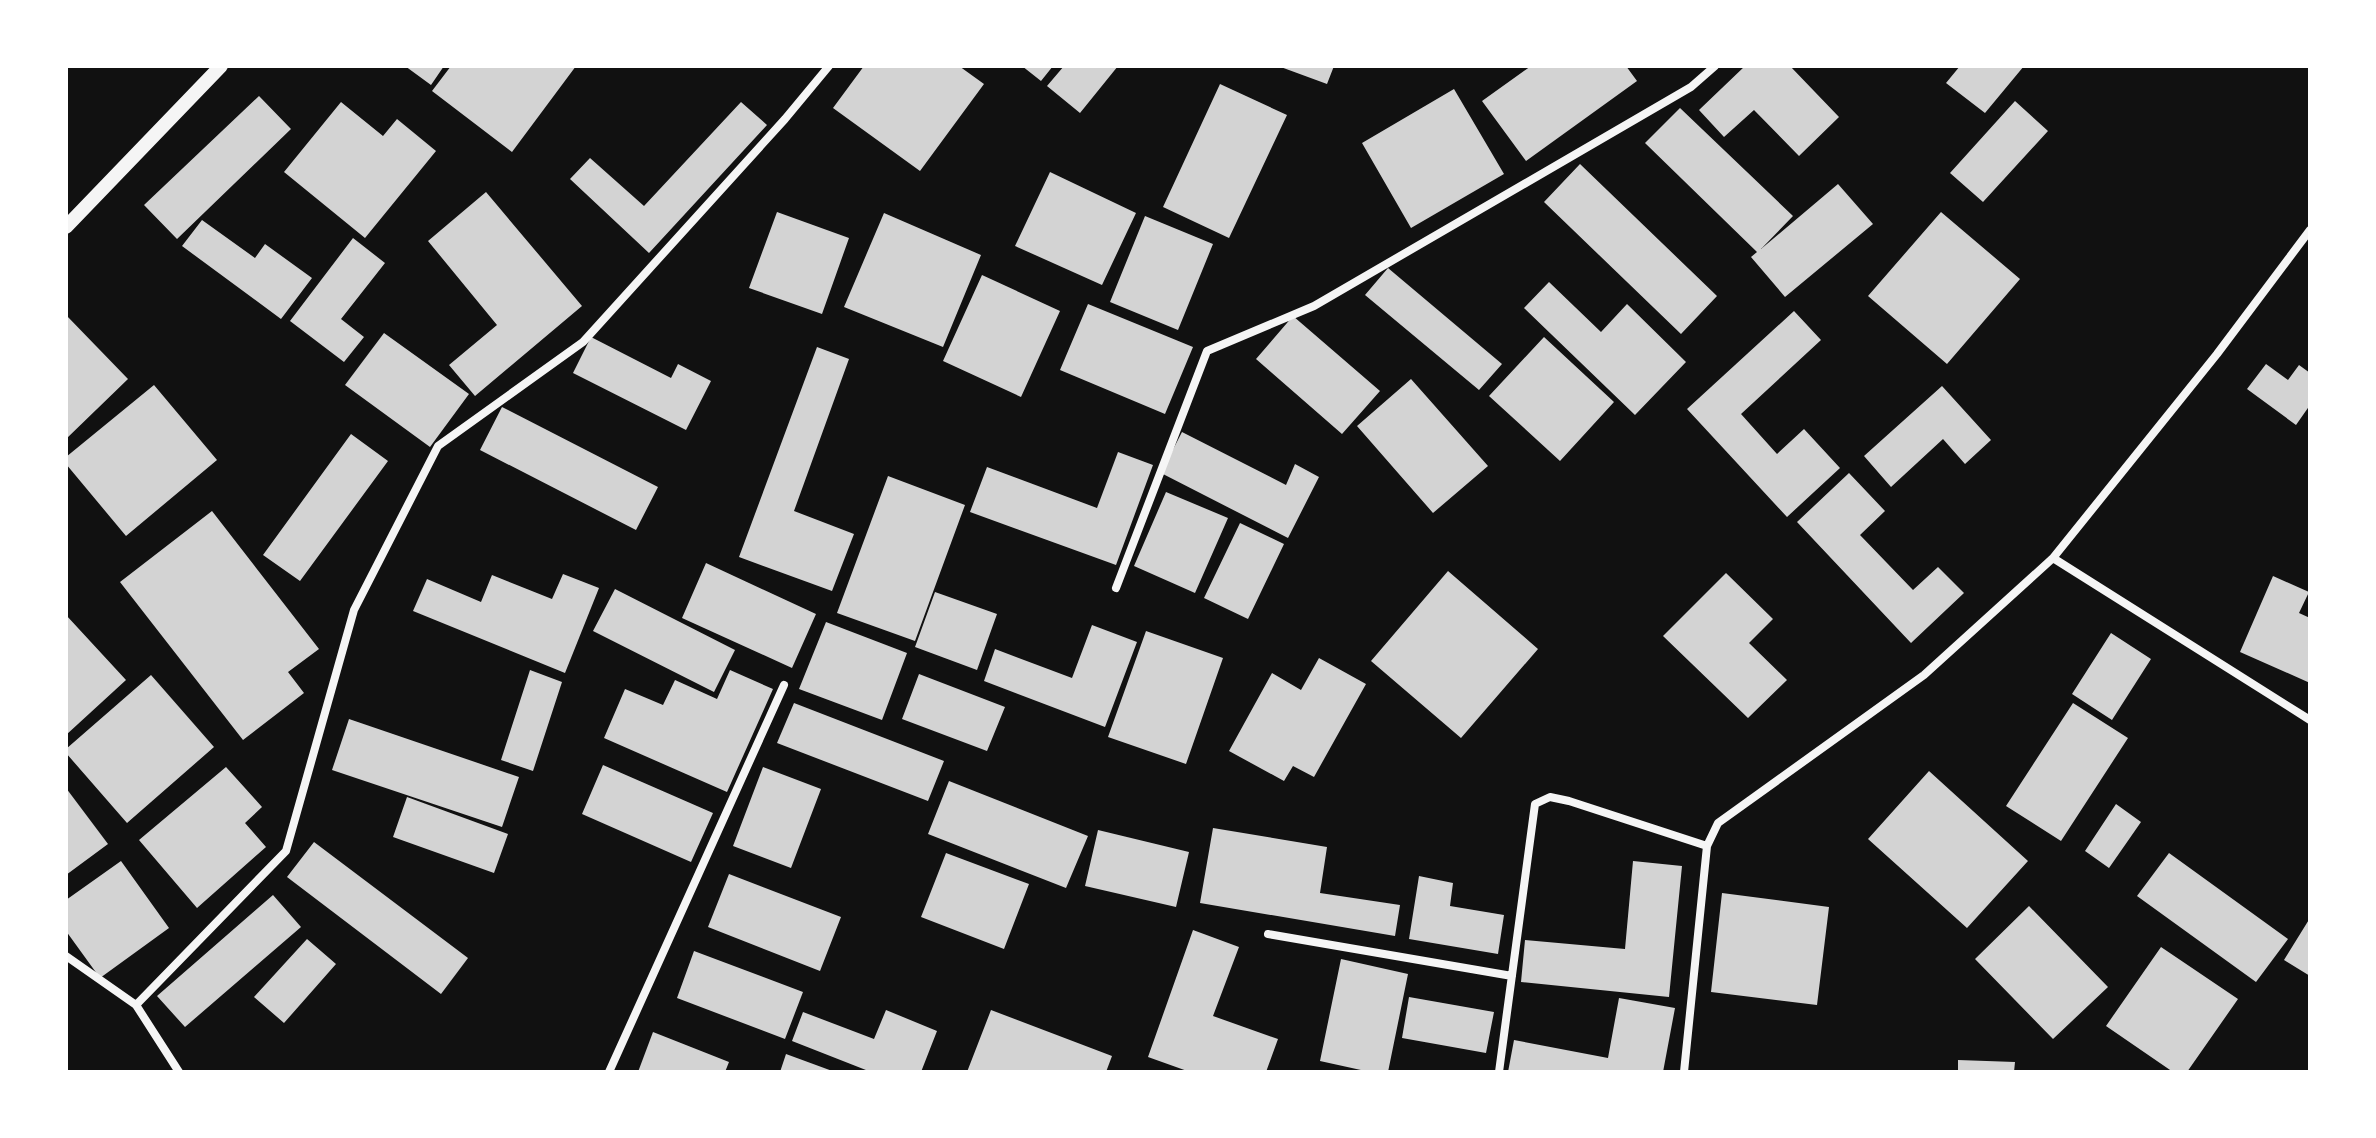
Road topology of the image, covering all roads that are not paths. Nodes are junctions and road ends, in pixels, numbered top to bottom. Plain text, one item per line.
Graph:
1 (221, 66) edge
2 (829, 66) edge
3 (1715, 66) edge
4 (66, 227) edge
5 (2310, 230) edge
6 (2053, 558) junction
7 (1116, 588) dead end
8 (784, 685) dead end
9 (2310, 720) edge
10 (1707, 846) junction
11 (1268, 934) dead end
12 (66, 956) edge
13 (1512, 976) junction
14 (136, 1005) junction
15 (179, 1072) edge
16 (609, 1072) edge
17 (1499, 1072) edge
18 (1684, 1072) edge

1 - 4 street
2 - 14 street
3 - 7 street
5 - 6 street
6 - 9 street
6 - 10 street
8 - 16 street
10 - 13 street
10 - 18 street
11 - 13 street
12 - 14 street
13 - 17 street
14 - 15 street

